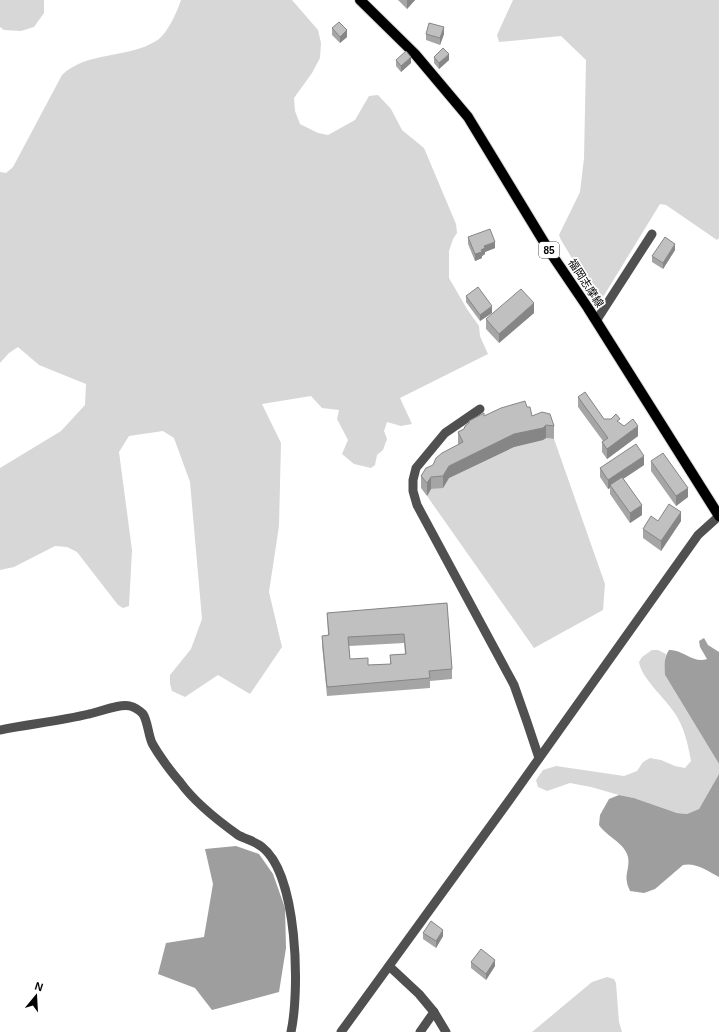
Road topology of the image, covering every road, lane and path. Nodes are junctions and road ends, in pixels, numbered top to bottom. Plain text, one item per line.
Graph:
1 (360, 0) edge
2 (652, 234) dead end
3 (596, 321) junction
4 (480, 409) dead end
5 (719, 516) edge
6 (0, 730) edge
7 (539, 758) junction
8 (389, 966) junction
9 (434, 1012) junction
10 (291, 1032) edge
11 (341, 1032) edge
12 (420, 1032) edge
13 (446, 1032) edge

1 - 3 main road, 福岡志摩線 / 85
2 - 3 street
3 - 5 main road, 福岡志摩線 / 85
4 - 7 street
5 - 7 street
6 - 10 street
7 - 8 street
8 - 9 street
8 - 11 street
9 - 12 street
9 - 13 street

